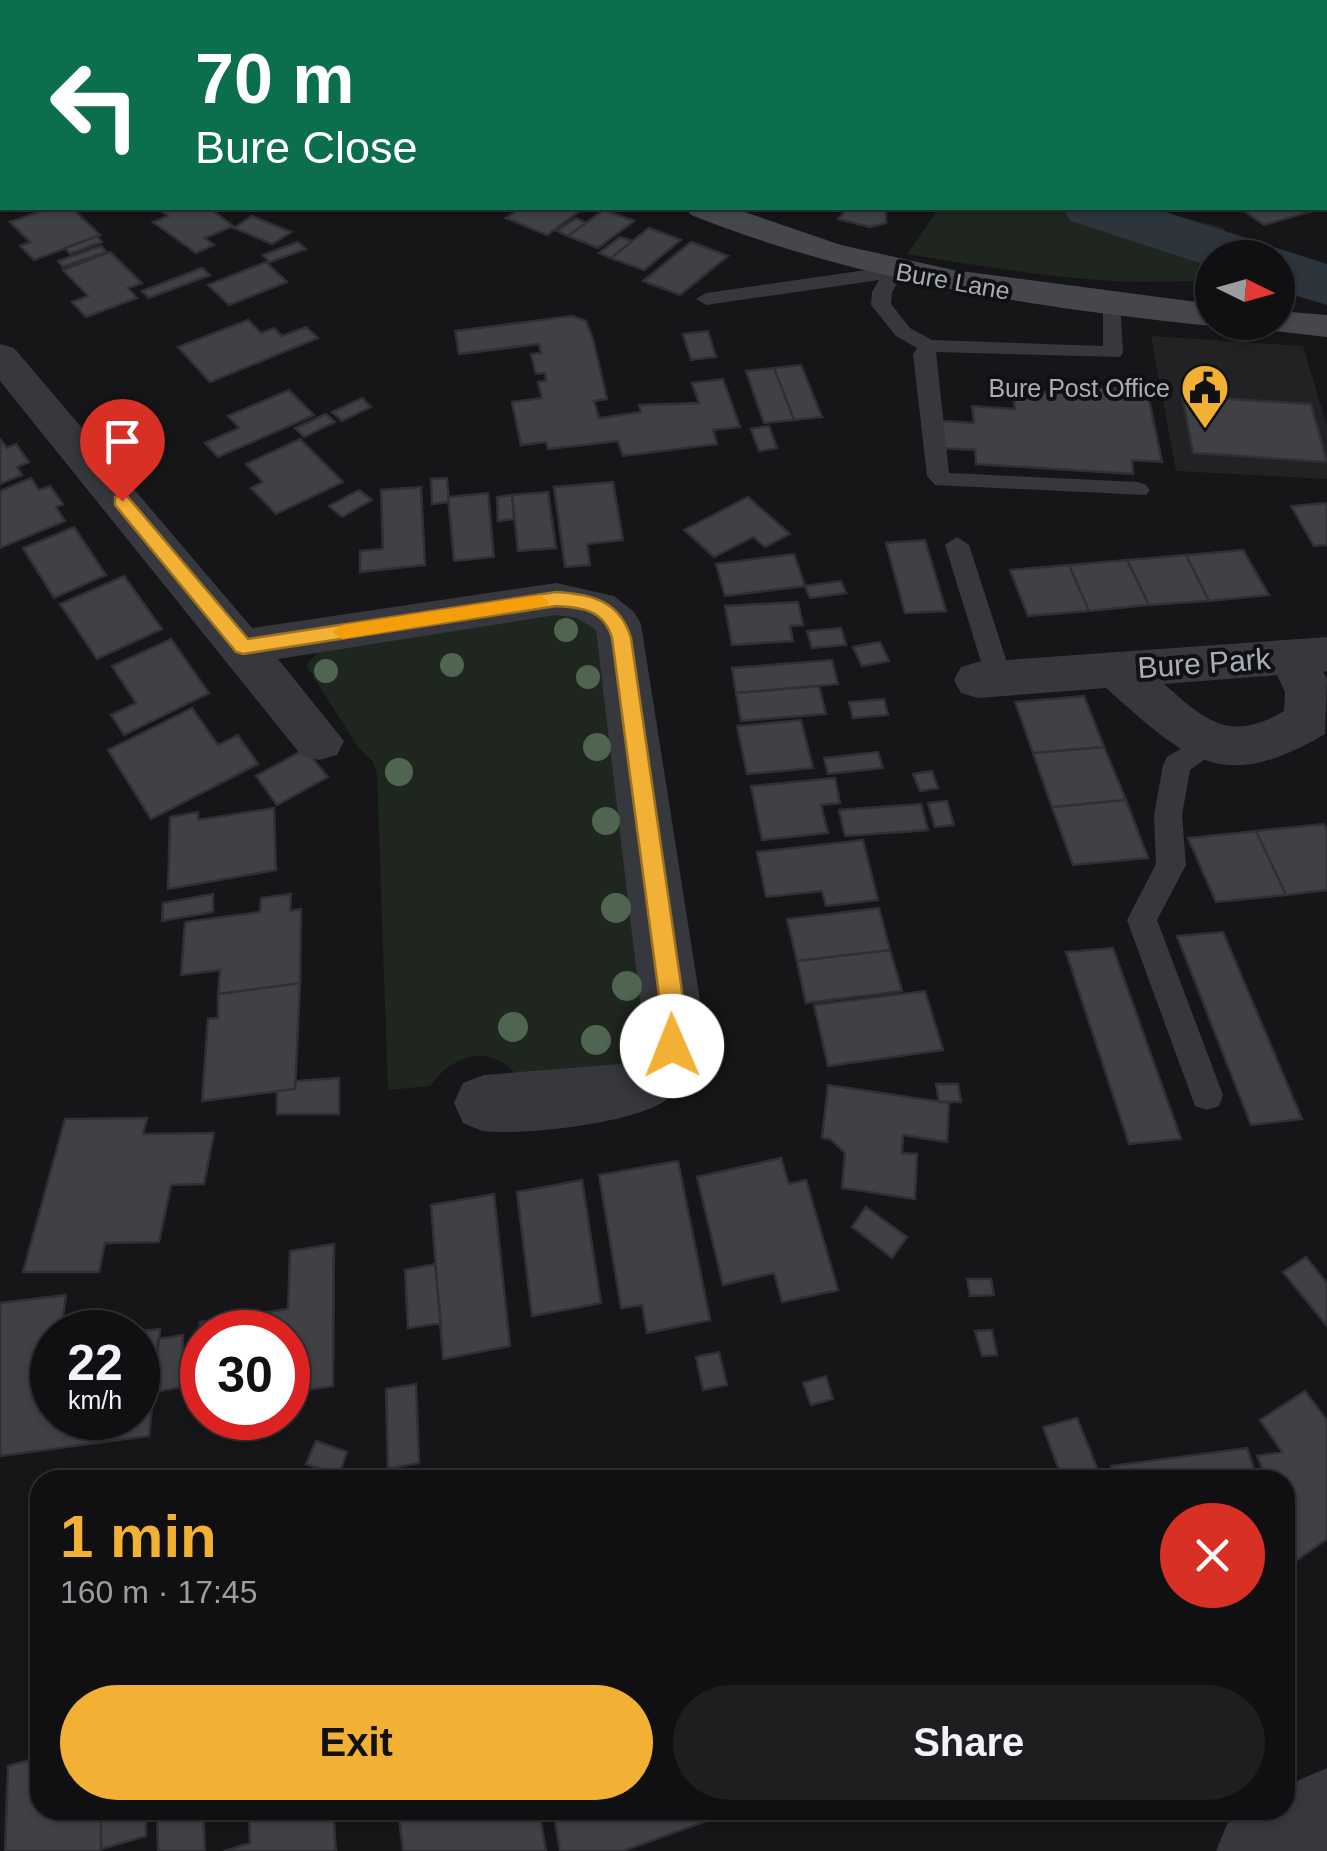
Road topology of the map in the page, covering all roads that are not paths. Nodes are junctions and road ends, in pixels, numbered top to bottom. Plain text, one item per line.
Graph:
1 (708, 210) edge
2 (894, 272) junction
3 (706, 299) dead end
4 (1113, 305) junction
5 (1195, 313) edge
6 (1295, 323) edge
7 (1327, 326) edge
8 (928, 347) junction
9 (0, 356) edge
10 (1138, 490) dead end
11 (957, 546) dead end
12 (243, 647) junction
13 (1309, 655) edge
14 (1117, 670) junction
15 (988, 679) joint
16 (319, 741) dead end
17 (1209, 742) junction
18 (1206, 1095) dead end
19 (484, 1103) dead end
20 (1327, 1808) edge
21 (1257, 1851) edge

1 - 2 street, Bure Lane
2 - 3 lane
2 - 4 street, Bure Lane
2 - 8 lane
4 - 5 street, Bure Lane
4 - 8 lane
6 - 7 street
8 - 10 lane
9 - 12 street
11 - 15 lane
12 - 16 street
12 - 19 street
13 - 14 street, Bure Park
13 - 17 street, Bure Park
14 - 15 street, Bure Park
14 - 17 street, Bure Park
17 - 18 lane
20 - 21 street

